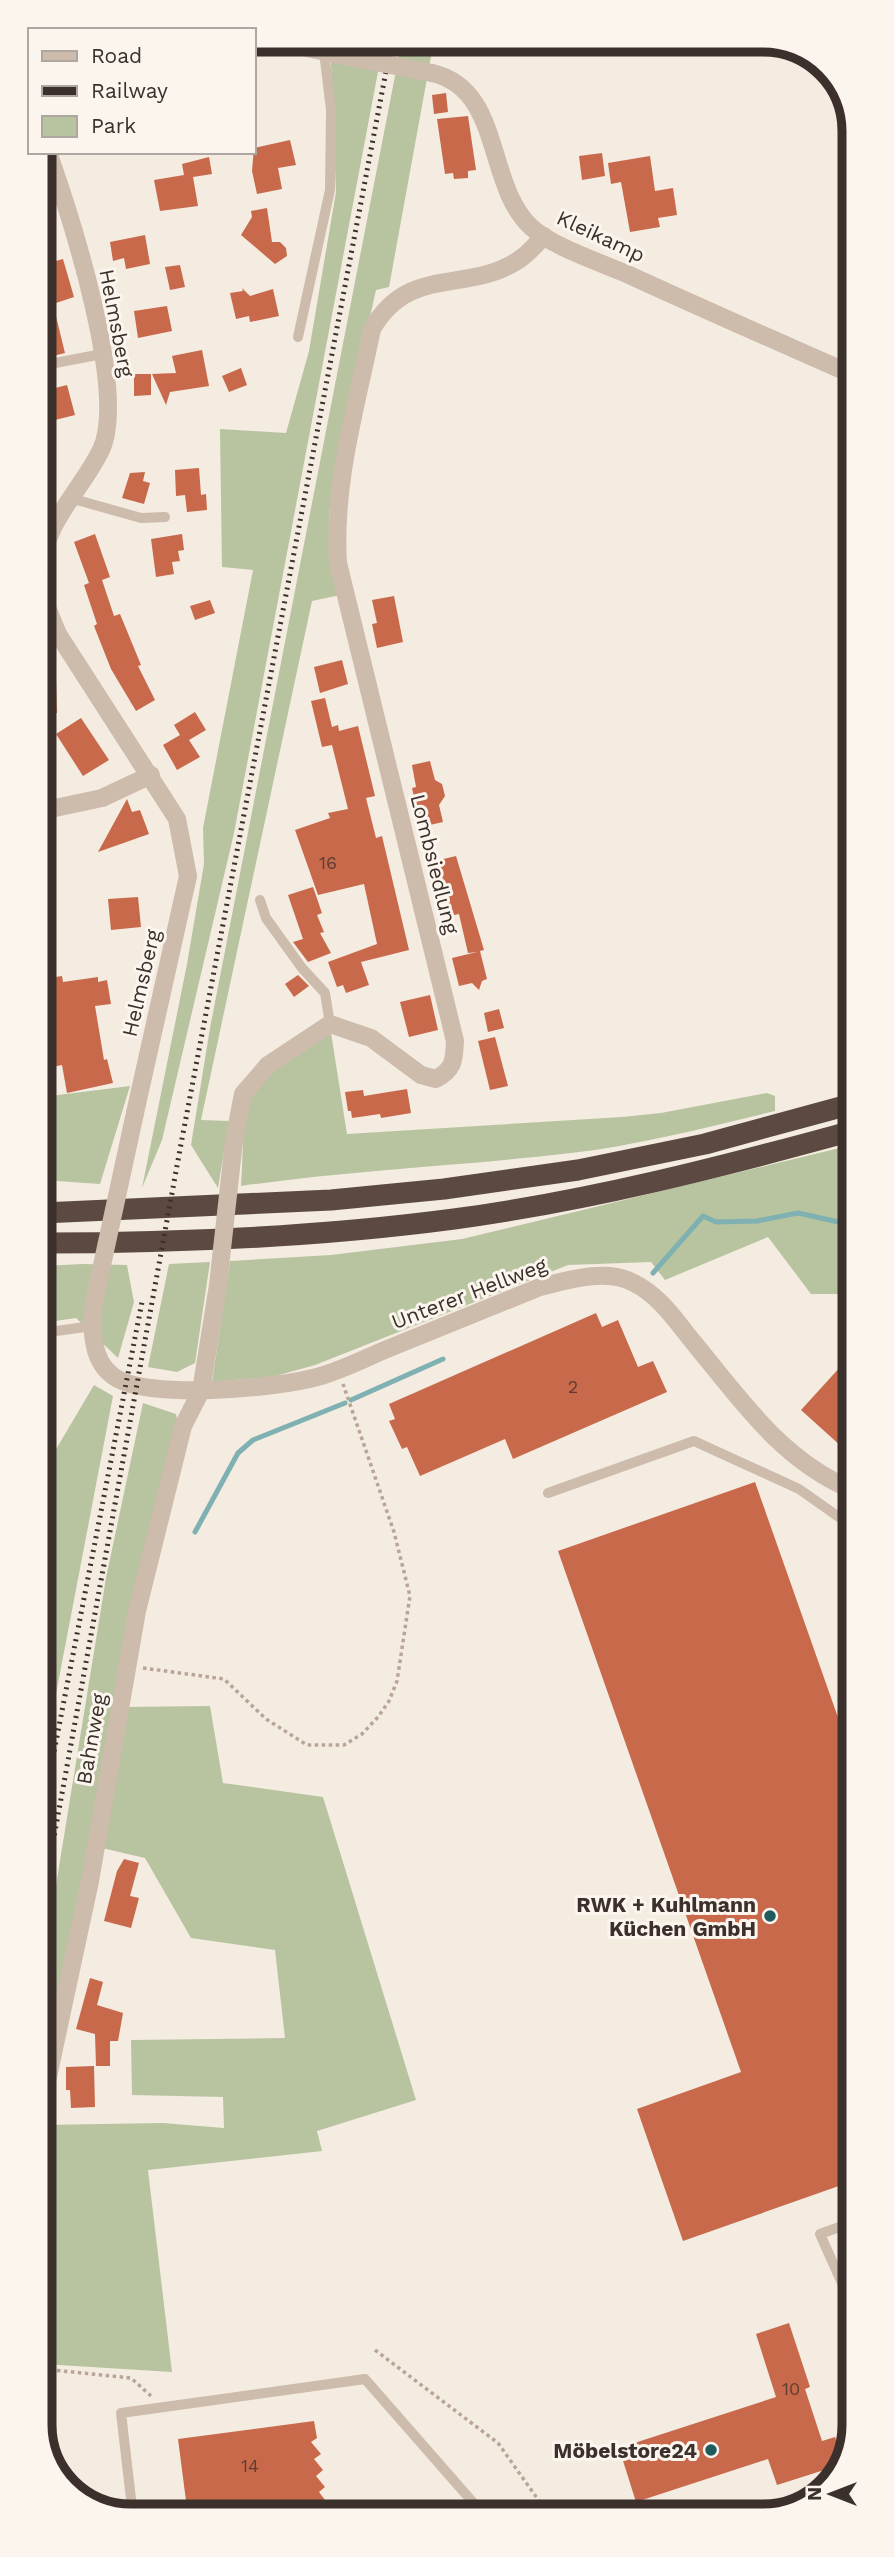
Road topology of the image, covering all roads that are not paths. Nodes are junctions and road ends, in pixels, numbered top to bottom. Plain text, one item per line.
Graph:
1 (325, 52) edge
2 (332, 54) junction
3 (52, 163) edge
4 (544, 236) junction
5 (298, 337) dead end
6 (103, 354) junction
7 (52, 364) edge
8 (842, 370) edge
9 (70, 498) junction
10 (165, 517) dead end
11 (52, 534) edge
12 (52, 620) edge
13 (151, 775) junction
14 (52, 809) edge
15 (260, 900) dead end
16 (330, 1024) junction
17 (842, 1107) edge
18 (842, 1134) edge
19 (52, 1213) edge
20 (52, 1243) edge
21 (92, 1326) junction
22 (52, 1332) edge
23 (146, 1386) joint
24 (201, 1391) junction
25 (842, 1484) edge
26 (548, 1493) dead end
27 (842, 1519) edge
28 (52, 2058) edge
29 (842, 2226) edge
30 (842, 2283) edge
31 (132, 2504) edge
32 (475, 2505) edge

1 - 2 street, Kleikamp
2 - 4 street, Kleikamp, bridge
2 - 5 lane
3 - 6 street, Helmsberg
4 - 8 street, Kleikamp
4 - 16 street, Lombsiedlung
6 - 7 lane
6 - 9 street, Helmsberg
9 - 10 lane
9 - 11 street, Helmsberg
12 - 13 street, Helmsberg
13 - 14 street
13 - 21 street, Helmsberg, bridge
15 - 16 lane
16 - 24 street, bridge
17 - 19 highway
18 - 20 highway
21 - 22 lane
21 - 23 street, Helmsberg
23 - 24 street, Unterer Hellweg
24 - 25 street, Unterer Hellweg
24 - 28 street, Bahnweg
26 - 27 lane
29 - 30 lane
31 - 32 lane

